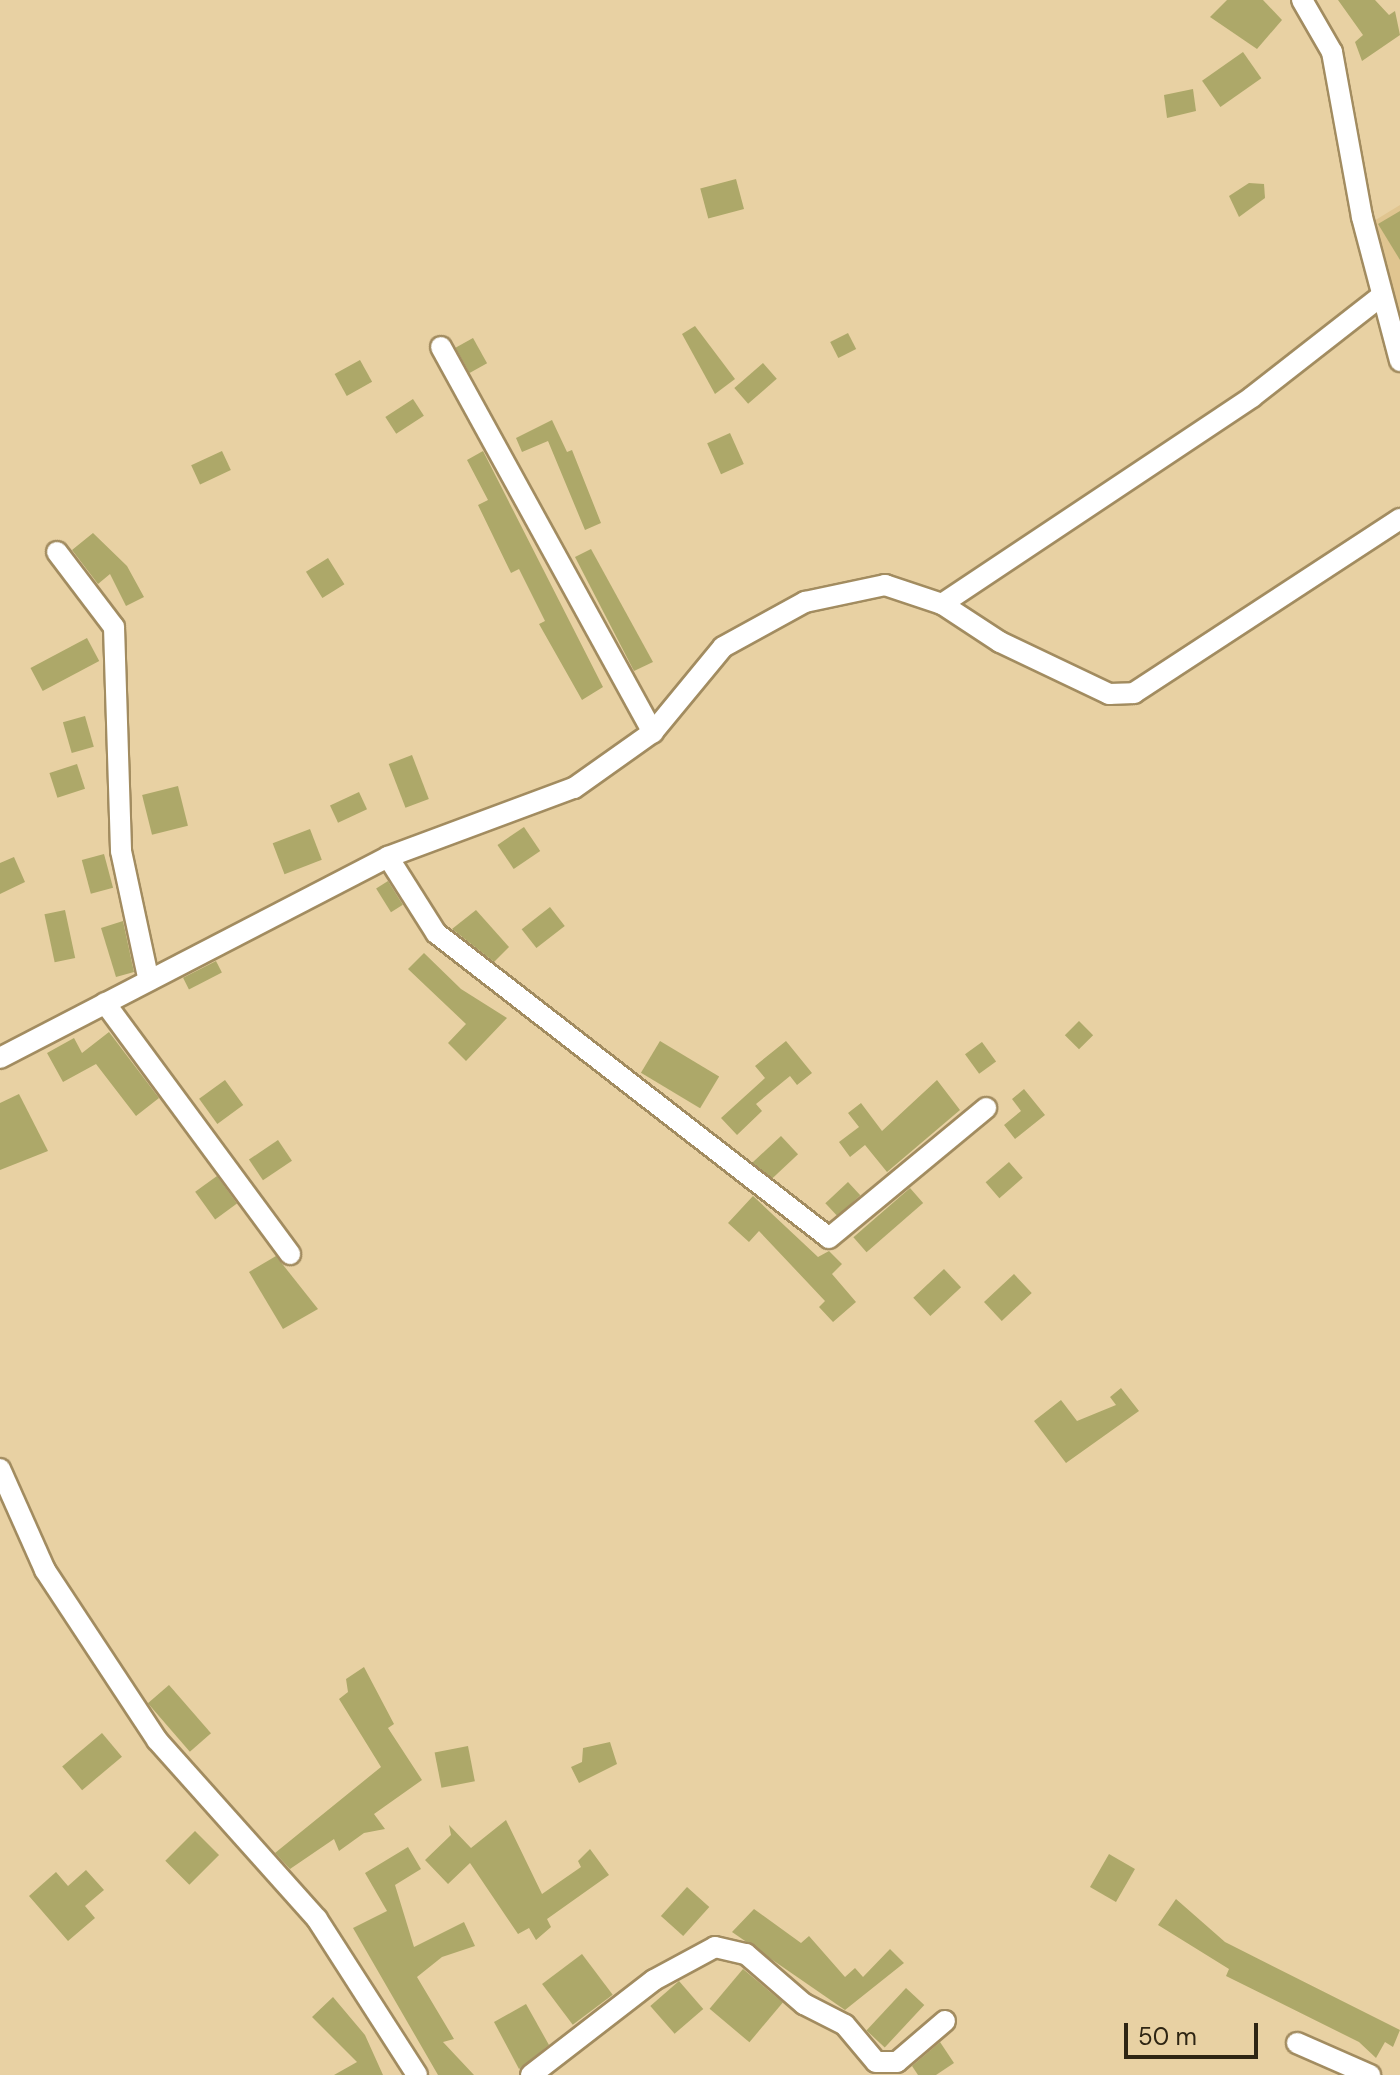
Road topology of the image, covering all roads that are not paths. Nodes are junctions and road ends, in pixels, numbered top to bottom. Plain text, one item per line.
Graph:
1 (1302, 0) edge
2 (1380, 297) junction
3 (441, 347) dead end
4 (1400, 361) edge
5 (1400, 519) edge
6 (57, 552) dead end
7 (942, 604) junction
8 (653, 732) junction
9 (388, 857) junction
10 (148, 977) junction
11 (105, 1003) junction
12 (0, 1058) edge
13 (986, 1108) dead end
14 (290, 1254) dead end
15 (0, 1469) edge
16 (945, 2021) dead end
17 (1297, 2043) dead end
18 (417, 2075) edge
19 (531, 2075) edge
20 (1370, 2075) edge

1 - 2 street
2 - 4 street
2 - 7 street
3 - 8 street
5 - 7 street
6 - 10 street
7 - 8 street
8 - 9 street
9 - 10 street
9 - 13 street
10 - 11 street
11 - 12 street
11 - 14 street
15 - 18 street
16 - 19 street
17 - 20 street

